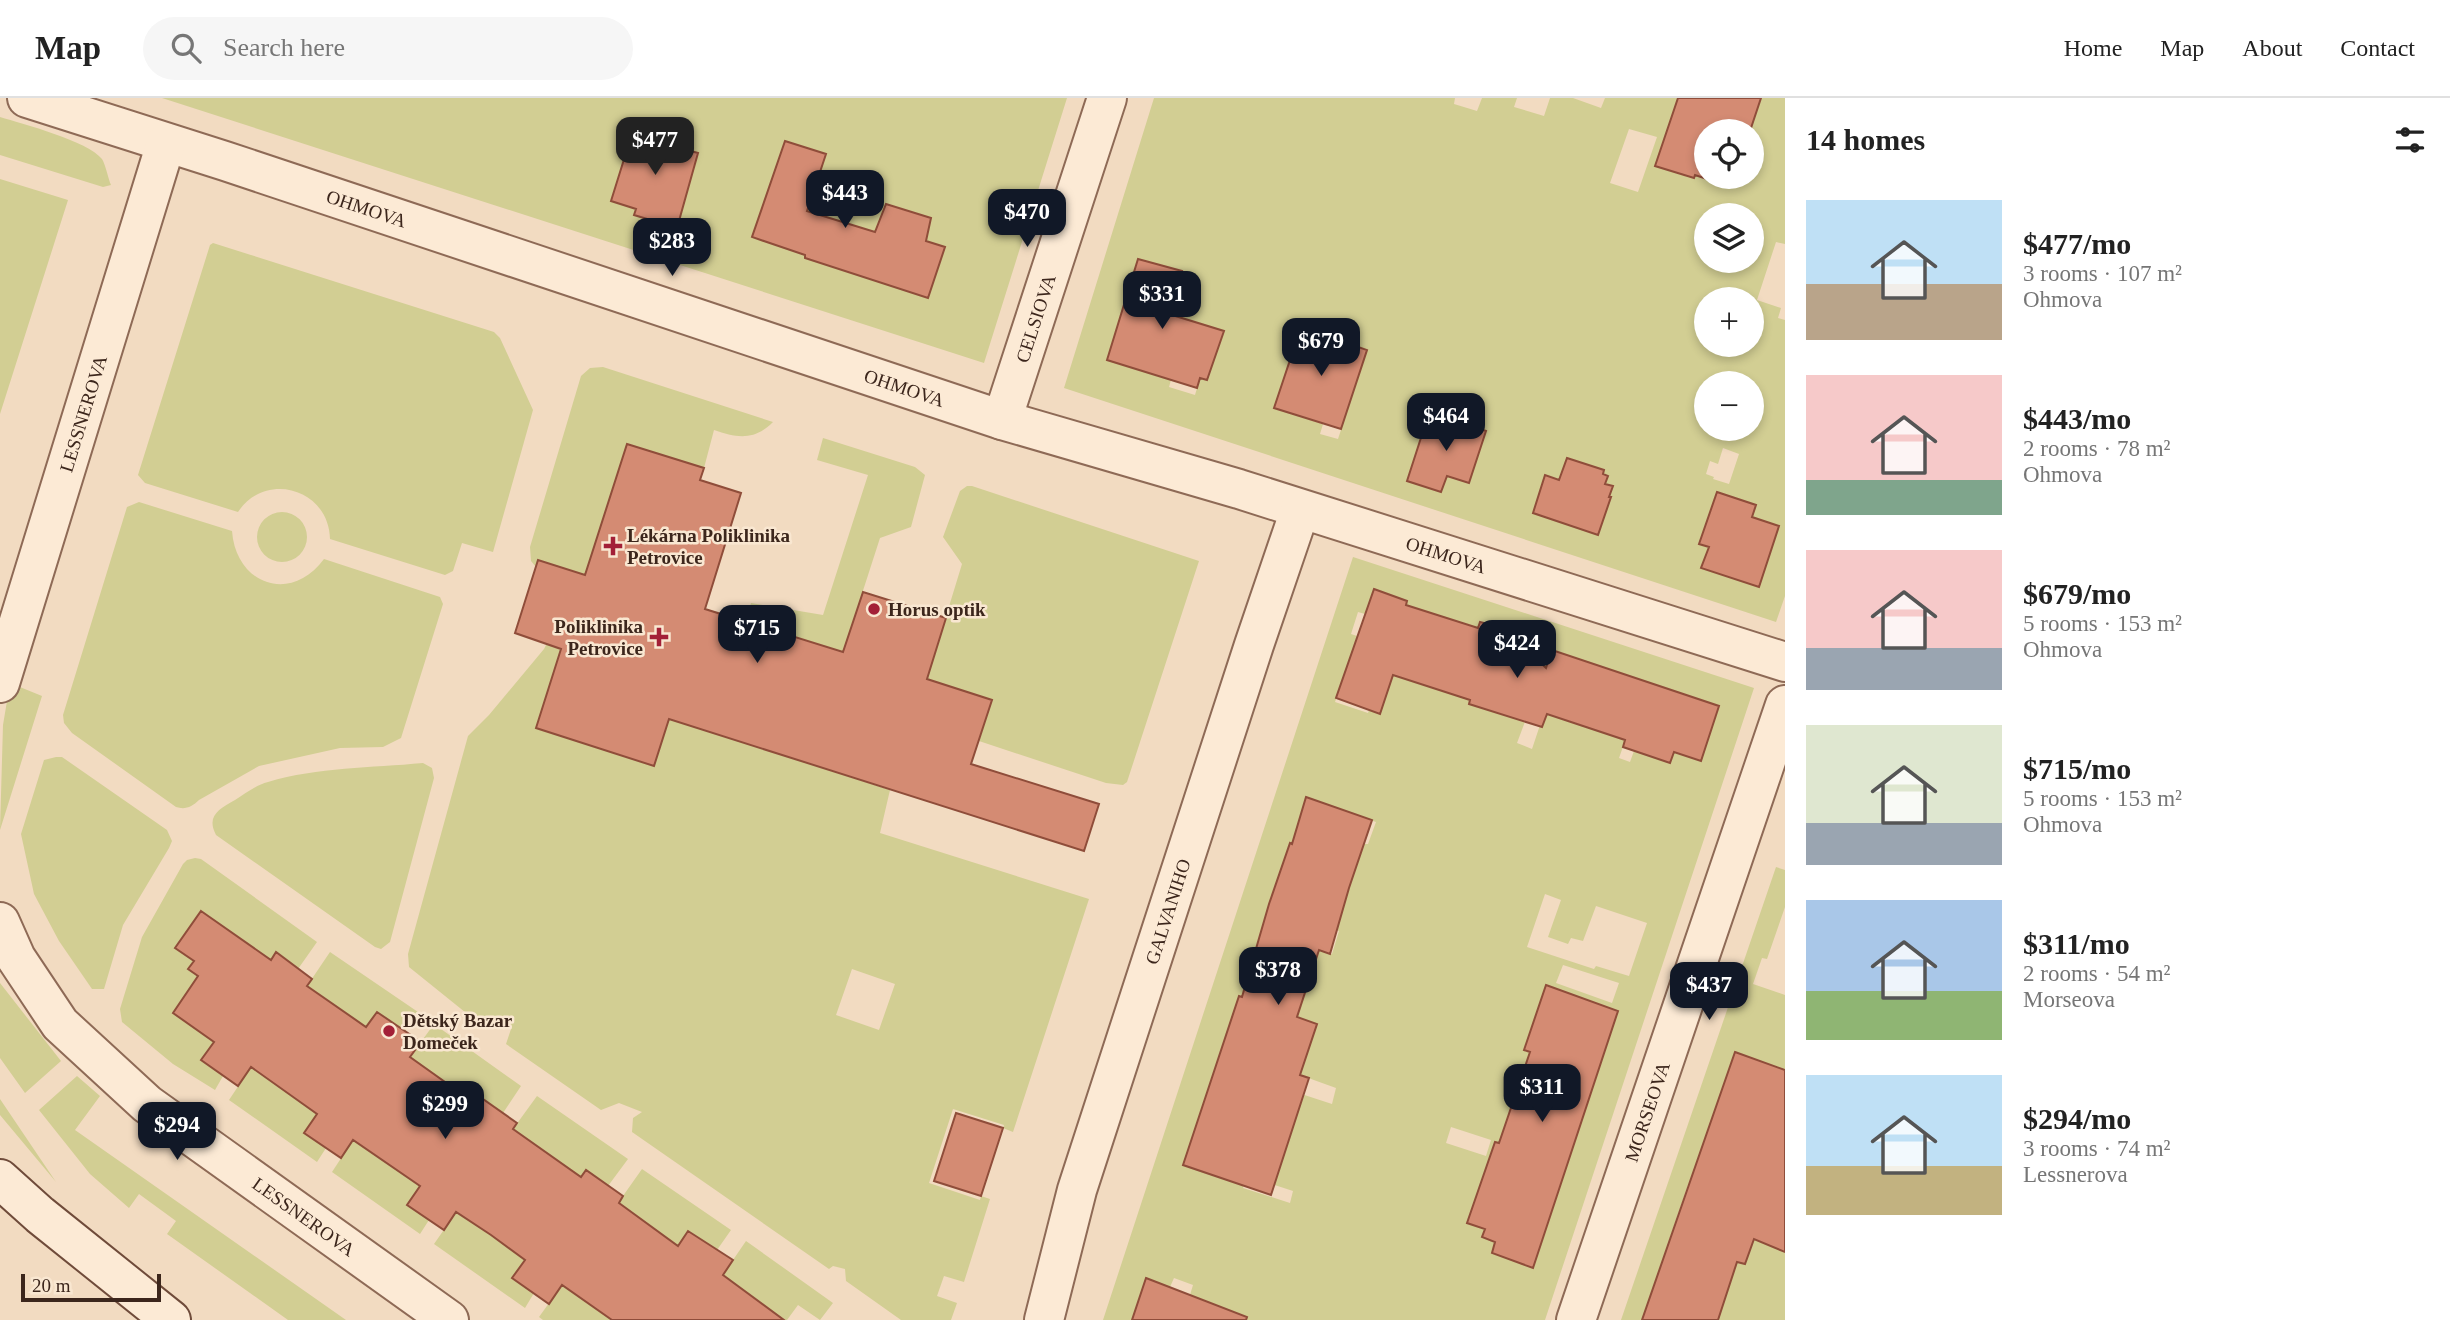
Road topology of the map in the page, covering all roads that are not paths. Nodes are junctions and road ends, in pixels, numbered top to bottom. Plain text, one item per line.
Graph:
1 (27, 98) edge
2 (1107, 98) edge
3 (166, 143) junction
4 (1002, 420) junction
5 (1300, 510) junction
6 (1785, 662) edge
7 (0, 683) edge
8 (1785, 705) edge
9 (0, 922) edge
10 (0, 1179) edge
11 (1044, 1318) edge
12 (171, 1320) edge
13 (449, 1320) edge
14 (1576, 1320) edge

1 - 3 street, OHMOVA
2 - 4 street, CELSIOVA
3 - 4 street, OHMOVA
3 - 7 street, LESSNEROVA
4 - 5 street, OHMOVA
5 - 6 street, OHMOVA
5 - 11 street, GALVANIHO
8 - 14 street, MORSEOVA
9 - 13 street, LESSNEROVA
10 - 12 street

